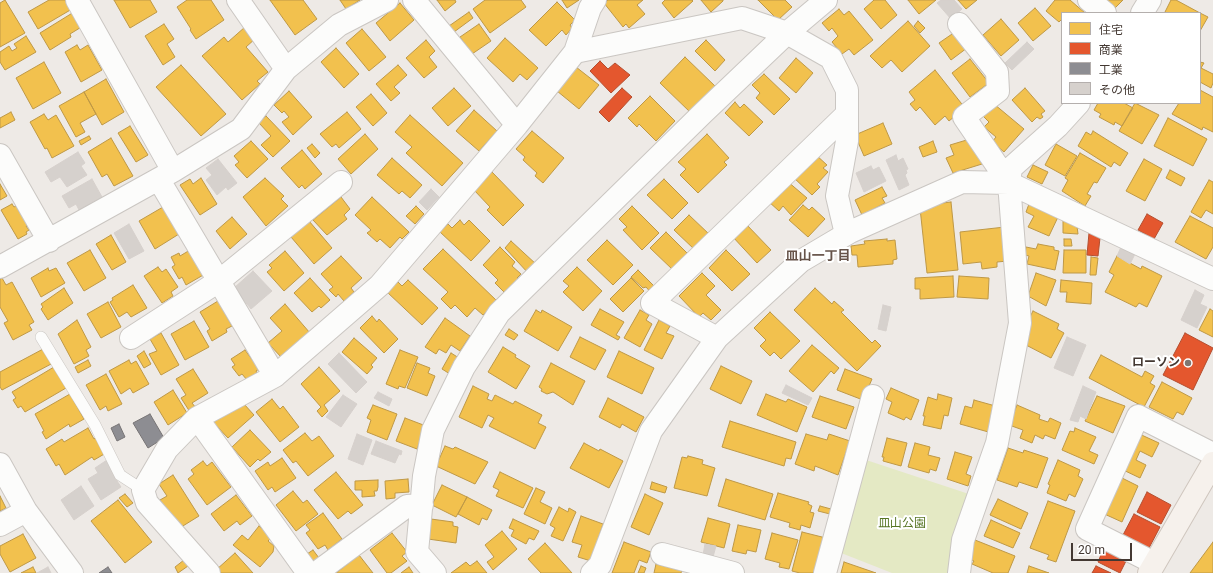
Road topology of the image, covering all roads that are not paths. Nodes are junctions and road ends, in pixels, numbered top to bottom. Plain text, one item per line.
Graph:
1 (77, 0) edge
2 (238, 0) edge
3 (387, 0) edge
4 (414, 0) edge
5 (595, 0) edge
6 (826, 0) edge
7 (1089, 0) edge
8 (1150, 0) edge
9 (1104, 12) edge
10 (1143, 12) edge
11 (959, 24) dead end
12 (786, 33) junction
13 (575, 52) junction
14 (286, 69) junction
15 (1078, 104) edge
16 (847, 114) junction
17 (517, 125) junction
18 (0, 155) edge
19 (166, 176) junction
20 (341, 182) dead end
21 (1009, 183) junction
22 (846, 234) junction
23 (49, 241) junction
24 (0, 267) edge
25 (1213, 279) edge
26 (219, 281) junction
27 (41, 337) dead end
28 (131, 338) dead end
29 (718, 338) junction
30 (275, 376) junction
31 (873, 396) dead end
32 (197, 418) junction
33 (1213, 454) edge
34 (1213, 463) edge
35 (0, 464) edge
36 (143, 490) junction
37 (422, 505) junction
38 (26, 510) junction
39 (0, 525) edge
40 (662, 554) dead end
41 (1152, 568) edge
42 (72, 573) edge
43 (209, 573) edge
44 (308, 573) edge
45 (316, 573) edge
46 (435, 573) edge
47 (592, 573) edge
48 (733, 573) edge
49 (825, 573) edge
50 (959, 573) edge

1 - 19 street
2 - 14 street
3 - 14 street
4 - 17 street
5 - 13 street
6 - 12 street
7 - 9 street
8 - 10 street
11 - 21 street
12 - 13 street
12 - 16 street
12 - 37 street
13 - 17 street
14 - 19 street
15 - 21 street
16 - 22 street
16 - 29 street
17 - 30 street
18 - 23 street
19 - 23 street
19 - 26 street
20 - 26 street
21 - 22 street
21 - 25 street
21 - 50 street
22 - 29 street
23 - 24 street
26 - 28 street
26 - 30 street
27 - 36 lane
29 - 47 street
30 - 32 street
31 - 49 street
32 - 36 street
32 - 44 street
33 - 41 street
34 - 41 street
35 - 38 street
36 - 43 street
37 - 45 street
37 - 46 street
38 - 39 street
38 - 42 street
40 - 48 street

